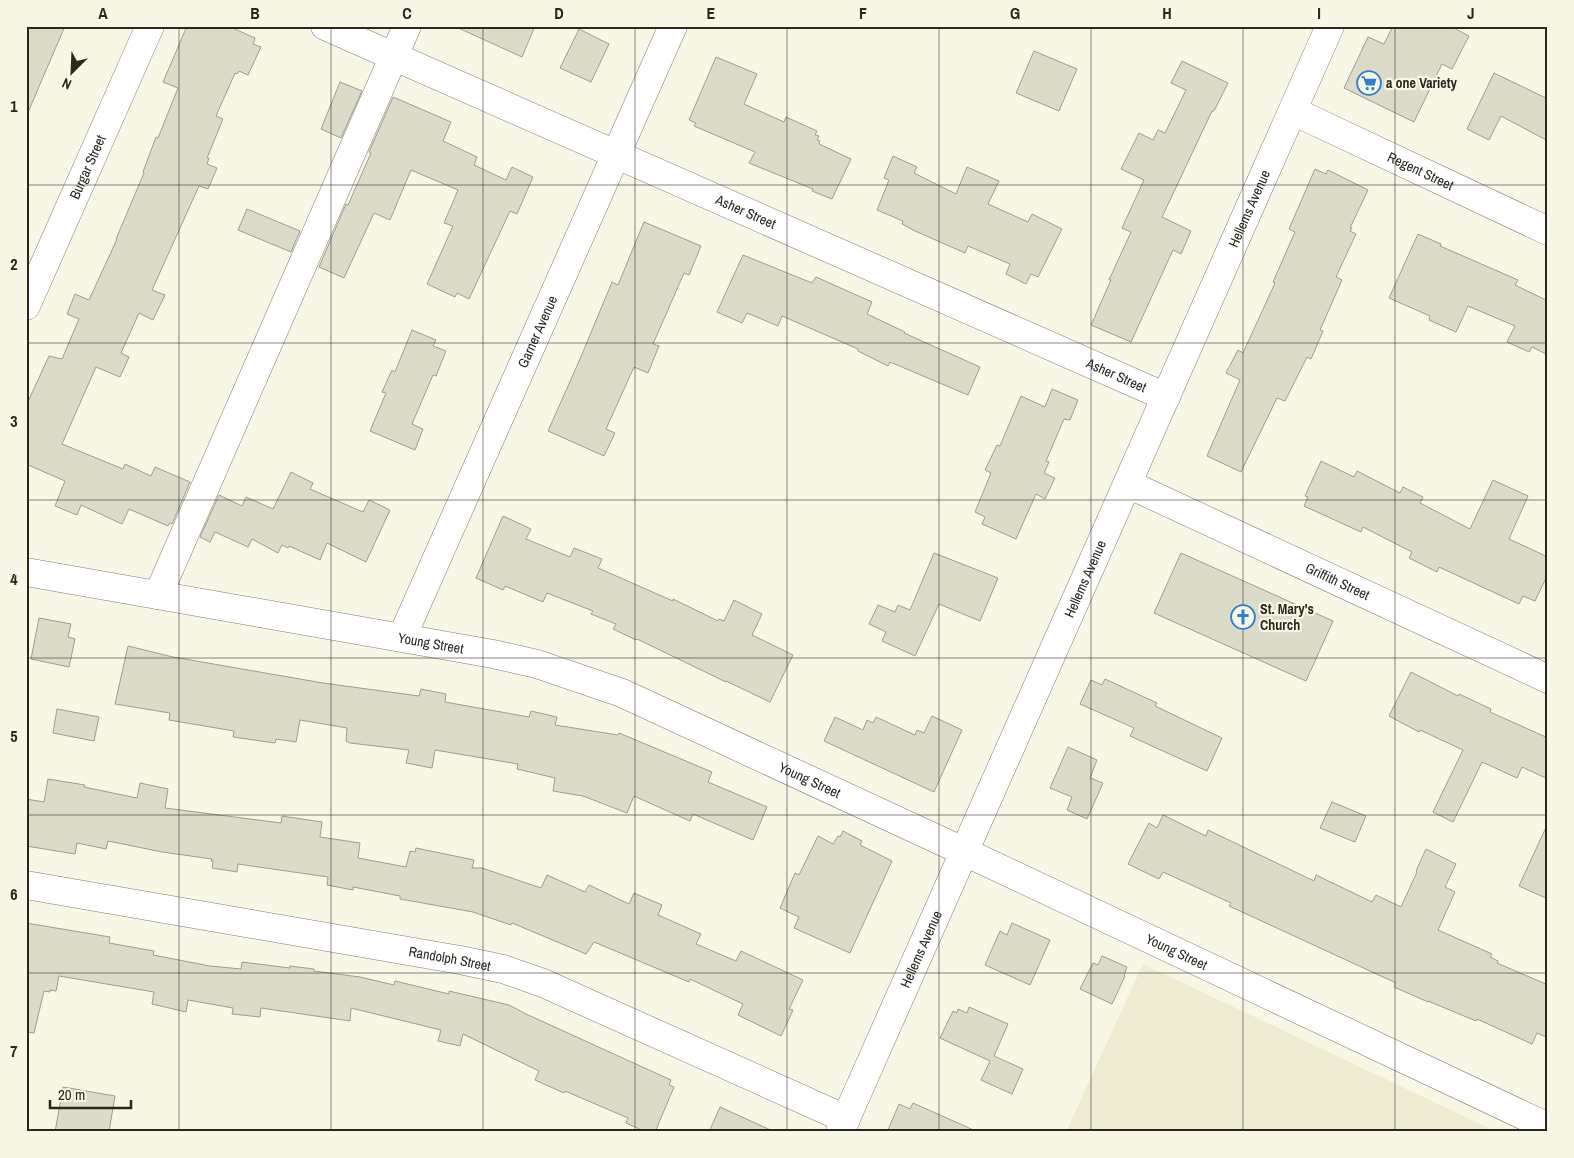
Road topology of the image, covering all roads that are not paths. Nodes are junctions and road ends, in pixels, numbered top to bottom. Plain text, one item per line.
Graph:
1 (150, 26) edge
2 (324, 26) edge
3 (407, 26) edge
4 (673, 26) edge
5 (1330, 26) edge
6 (394, 56) junction
7 (1293, 111) junction
8 (617, 154) junction
9 (1548, 231) edge
10 (26, 306) edge
11 (1166, 397) junction
12 (1128, 484) junction
13 (26, 572) edge
14 (158, 595) junction
15 (402, 636) junction
16 (1548, 679) edge
17 (965, 852) junction
18 (26, 885) edge
19 (843, 1126) edge
20 (1548, 1127) edge

1 - 10 street, Burgar Street
2 - 6 street, Asher Street
3 - 6 street
4 - 8 street, Garner Avenue
5 - 7 street, Hellems Avenue
6 - 8 street, Asher Street
6 - 14 street
7 - 9 street, Regent Street
7 - 11 street, Hellems Avenue
8 - 11 street, Asher Street
8 - 15 street, Garner Avenue
11 - 12 street, Hellems Avenue
12 - 16 street, Griffith Street
12 - 17 street, Hellems Avenue
13 - 14 street, Young Street
14 - 15 street, Young Street
15 - 17 street, Young Street
17 - 19 street, Hellems Avenue
17 - 20 street, Young Street
18 - 19 street, Randolph Street

